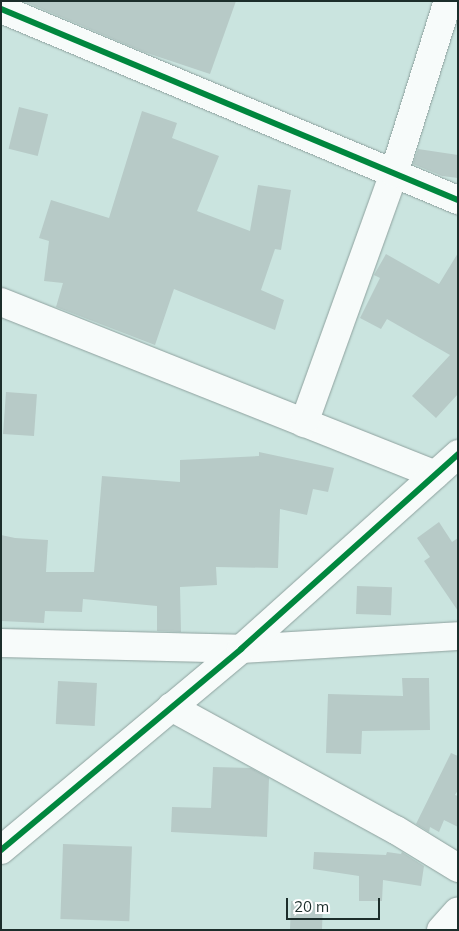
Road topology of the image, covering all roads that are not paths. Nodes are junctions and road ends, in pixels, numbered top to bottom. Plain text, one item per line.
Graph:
1 (448, 1) edge
2 (1, 9) edge
3 (394, 173) junction
4 (458, 200) edge
5 (1, 302) edge
6 (304, 422) junction
7 (458, 454) edge
8 (435, 475) junction
9 (458, 636) edge
10 (1, 643) edge
11 (241, 649) junction
12 (171, 707) junction
13 (1, 850) edge
14 (458, 868) edge
15 (458, 911) edge
16 (441, 930) edge

1 - 3 street
2 - 3 street
3 - 4 street
3 - 6 street
5 - 6 street
6 - 8 street
7 - 8 street
8 - 11 street
9 - 11 street
10 - 11 street
11 - 12 street
12 - 13 street
12 - 14 street
15 - 16 street

